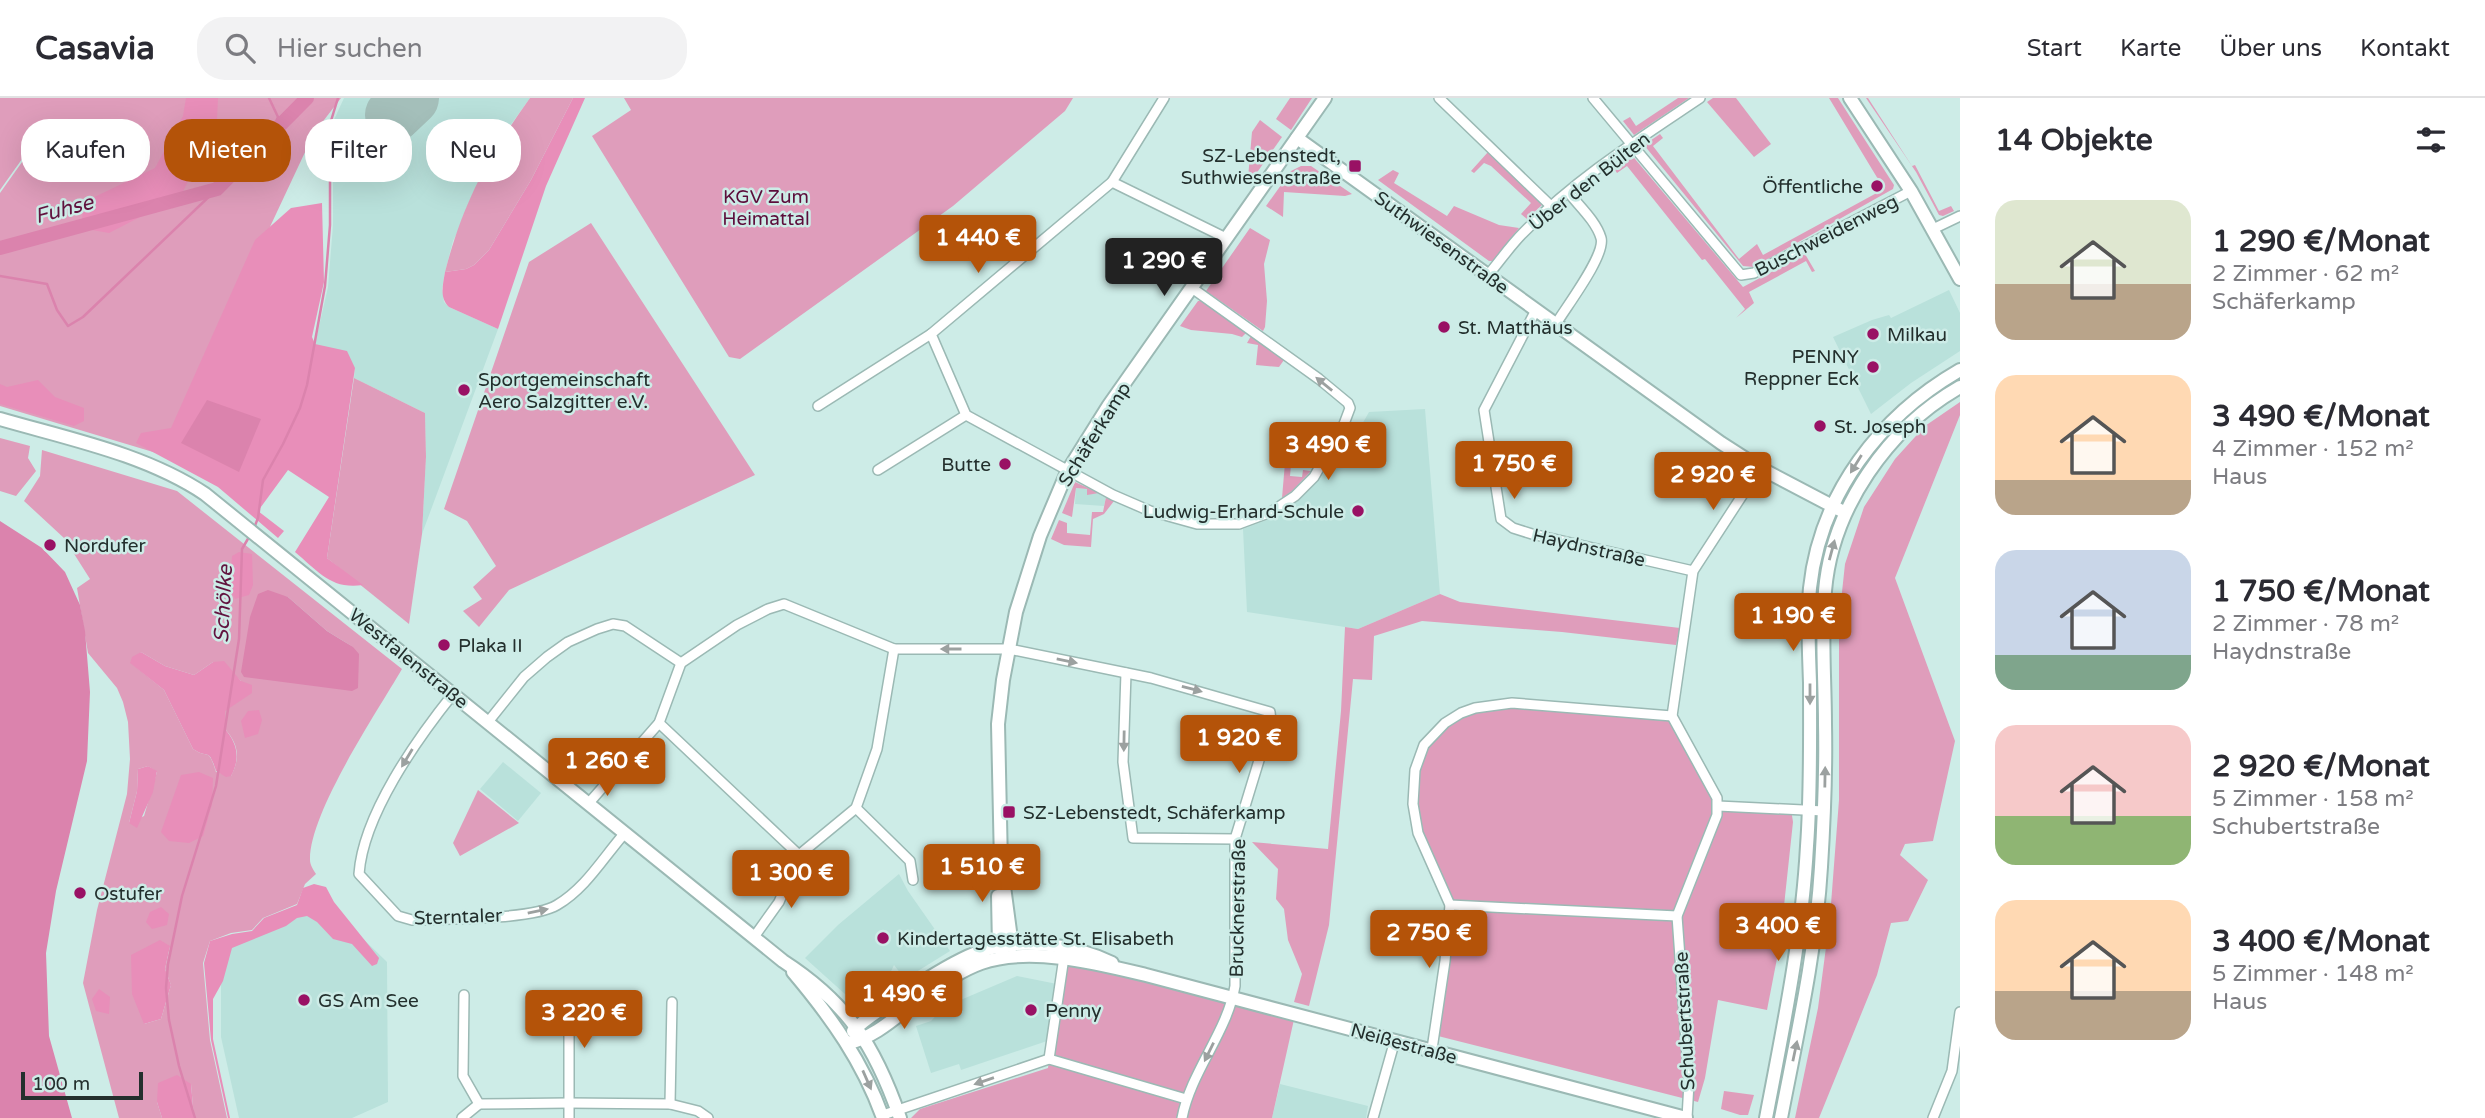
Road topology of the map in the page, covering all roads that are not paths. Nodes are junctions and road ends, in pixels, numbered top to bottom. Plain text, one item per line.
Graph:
1 (1164, 98) edge
2 (1325, 98) edge
3 (1439, 98) edge
4 (1593, 98) edge
5 (1700, 98) edge
6 (1850, 98) edge
7 (1297, 138) junction
8 (1632, 144) junction
9 (1112, 182) junction
10 (1911, 191) junction
11 (1569, 193) junction
12 (1552, 206) junction
13 (1960, 216) edge
14 (1933, 229) junction
15 (1226, 239) junction
16 (1488, 275) junction
17 (1960, 279) edge
18 (1192, 288) junction
19 (1536, 310) junction
20 (1556, 324) junction
21 (931, 334) junction
22 (1960, 370) edge
23 (1960, 387) edge
24 (818, 406) dead end
25 (966, 415) junction
26 (0, 419) edge
27 (1760, 468) junction
28 (878, 470) dead end
29 (1067, 472) junction
30 (1833, 507) junction
31 (1846, 513) junction
32 (1693, 571) junction
33 (894, 649) junction
34 (1009, 649) junction
35 (681, 663) junction
36 (1126, 673) junction
37 (453, 694) junction
38 (1672, 716) junction
39 (488, 722) junction
40 (659, 723) junction
41 (588, 804) junction
42 (1718, 806) junction
43 (856, 808) junction
44 (1810, 810) junction
45 (1824, 811) junction
46 (624, 834) junction
47 (1235, 839) junction
48 (799, 855) junction
49 (913, 880) dead end
50 (1450, 905) junction
51 (1677, 916) junction
52 (754, 937) junction
53 (1006, 950) junction
54 (1064, 959) junction
55 (783, 961) junction
56 (1121, 969) junction
57 (464, 995) dead end
58 (569, 998) dead end
59 (1233, 999) junction
60 (672, 1002) dead end
61 (1960, 1012) edge
62 (857, 1027) junction
63 (864, 1038) junction
64 (1395, 1040) junction
65 (848, 1043) junction
66 (1432, 1049) junction
67 (1048, 1059) junction
68 (1956, 1072) edge
69 (1186, 1099) junction
70 (569, 1103) junction
71 (480, 1104) junction
72 (670, 1104) junction
73 (1648, 1113) edge
74 (899, 1114) edge
75 (883, 1117) edge
76 (462, 1118) edge
77 (569, 1118) edge
78 (708, 1118) edge
79 (1182, 1118) edge
80 (1373, 1118) edge
81 (1687, 1118) edge
82 (1766, 1118) edge
83 (1782, 1118) edge
84 (1933, 1118) edge

1 - 9 street
2 - 7 street, Schäferkamp
3 - 12 street
4 - 8 street
5 - 8 street, Über den Bülten
6 - 10 street
7 - 15 street, Schäferkamp
7 - 16 street, Suthwiesenstraße
8 - 10 street, Buschweidenweg
8 - 11 street, Über den Bülten
9 - 15 street
9 - 21 street
10 - 14 street
11 - 12 street, Über den Bülten
11 - 20 street
12 - 16 street, Über den Bülten
13 - 14 street
14 - 17 street
15 - 18 street, Schäferkamp
16 - 19 street, Suthwiesenstraße
18 - 29 street, Schäferkamp
29 -> 18 street
19 - 20 street, Suthwiesenstraße
19 - 32 street, Haydnstraße
20 - 27 street, Suthwiesenstraße
21 - 24 street
21 - 25 street
22 -> 30 street
23 - 31 street
25 - 28 street
25 - 29 street
26 - 37 street, Westfalenstraße
27 - 30 street, Suthwiesenstraße
27 - 32 street
29 - 34 street, Schäferkamp
30 - 31 street, Suthwiesenstraße
30 -> 44 street
45 -> 31 street
32 - 38 street
34 -> 33 street, Brucknerstraße
33 - 35 street
33 - 43 street
34 -> 36 street, Brucknerstraße
34 - 53 street, Schäferkamp
35 - 39 street
35 - 40 street
36 -> 47 street
36 -> 47 street, Brucknerstraße
37 - 39 street, Westfalenstraße
37 -> 46 street, Sterntaler
38 - 42 street
38 - 50 street
39 - 41 street, Westfalenstraße
40 - 41 street
40 - 48 street
41 - 46 street, Westfalenstraße
42 - 44 street
42 - 51 street, Schubertstraße
43 - 48 street
43 - 49 street
44 - 45 street
44 - 82 street
83 -> 45 street
46 - 52 street, Westfalenstraße
47 - 59 street, Brucknerstraße
48 - 52 street
50 - 51 street
50 - 66 street
51 - 81 street, Schubertstraße
52 - 55 street, Westfalenstraße
53 - 54 street, Neißestraße
53 - 56 street, Neißestraße
53 - 62 street, Neißestraße
53 - 63 street, Neißestraße
54 - 56 street, Neißestraße
54 - 67 street
55 - 62 street, Westfalenstraße
55 - 65 street, Westfalenstraße
56 - 59 street, Neißestraße
57 - 71 street
58 - 70 street
59 - 64 street, Neißestraße
59 -> 69 street, Brucknerstraße
60 - 72 street
61 - 68 street
62 - 63 street, Westfalenstraße
62 - 65 street, Neißestraße
63 - 65 street, Neißestraße
63 - 74 street, Westfalenstraße
64 - 66 street, Neißestraße
64 - 80 street
65 -> 75 street, Westfalenstraße
66 - 73 street, Neißestraße
67 - 69 street
67 -> 74 street
68 - 84 street
69 - 79 street, Brucknerstraße
70 - 71 street
70 - 72 street
70 - 77 street
71 - 76 street
72 - 78 street
73 - 81 street, Neißestraße
74 - 75 street

